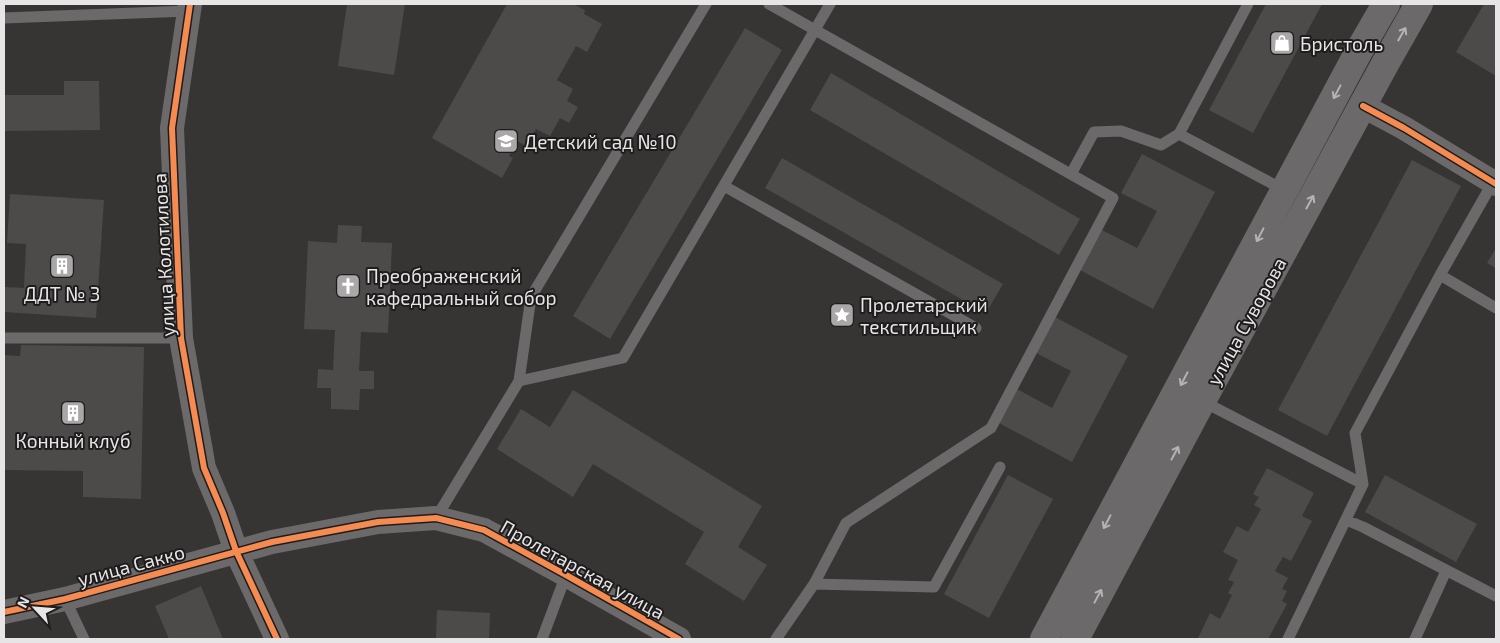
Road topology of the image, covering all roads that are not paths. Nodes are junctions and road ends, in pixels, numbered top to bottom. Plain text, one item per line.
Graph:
1 (706, 4) edge
2 (768, 4) edge
3 (830, 4) edge
4 (1248, 4) edge
5 (1386, 4) edge
6 (1420, 4) edge
7 (190, 8) edge
8 (4, 18) edge
9 (816, 30) junction
10 (1363, 106) junction
11 (1179, 134) junction
12 (1071, 174) junction
13 (1495, 183) edge
14 (724, 186) junction
15 (1284, 190) junction
16 (1440, 275) junction
17 (1496, 308) edge
18 (976, 328) dead end
19 (4, 338) edge
20 (181, 338) junction
21 (519, 381) junction
22 (1202, 401) junction
23 (1000, 467) dead end
24 (1363, 484) junction
25 (436, 518) junction
26 (1346, 520) junction
27 (236, 551) junction
28 (1446, 571) junction
29 (566, 575) junction
30 (814, 584) junction
31 (1496, 596) edge
32 (65, 598) junction
33 (4, 612) edge
34 (84, 639) edge
35 (277, 639) edge
36 (542, 639) edge
37 (679, 639) edge
38 (776, 639) edge
39 (1044, 639) edge
40 (1076, 639) edge
41 (1288, 639) edge
42 (1415, 639) edge

1 - 21 lane
2 - 9 lane
3 - 9 lane
4 - 11 lane
5 -> 15 main road, улица Суворова
10 -> 6 main road, улица Суворова
7 - 8 lane
7 - 20 street, улица Колотилова
9 - 12 lane
9 - 14 lane
10 - 13 street
22 -> 10 main road, улица Суворова
11 - 12 lane
11 - 15 lane
12 - 30 lane
13 - 16 lane
14 - 18 lane
14 - 21 lane
15 -> 39 main road, улица Суворова
16 - 17 lane
16 - 24 lane
19 - 20 lane
20 - 27 street, улица Колотилова
21 - 25 lane
22 - 24 lane
40 -> 22 main road, улица Суворова
23 - 30 lane
24 - 26 lane
25 - 27 street, Пролетарская улица
25 - 29 street, Пролетарская улица
26 - 28 lane
26 - 41 lane
27 - 32 street, улица Сакко
27 - 35 street, улица Колотилова
28 - 31 lane
28 - 42 lane
29 - 36 lane
29 - 37 street, Пролетарская улица
30 - 38 lane
32 - 33 street, улица Сакко
32 - 34 lane

